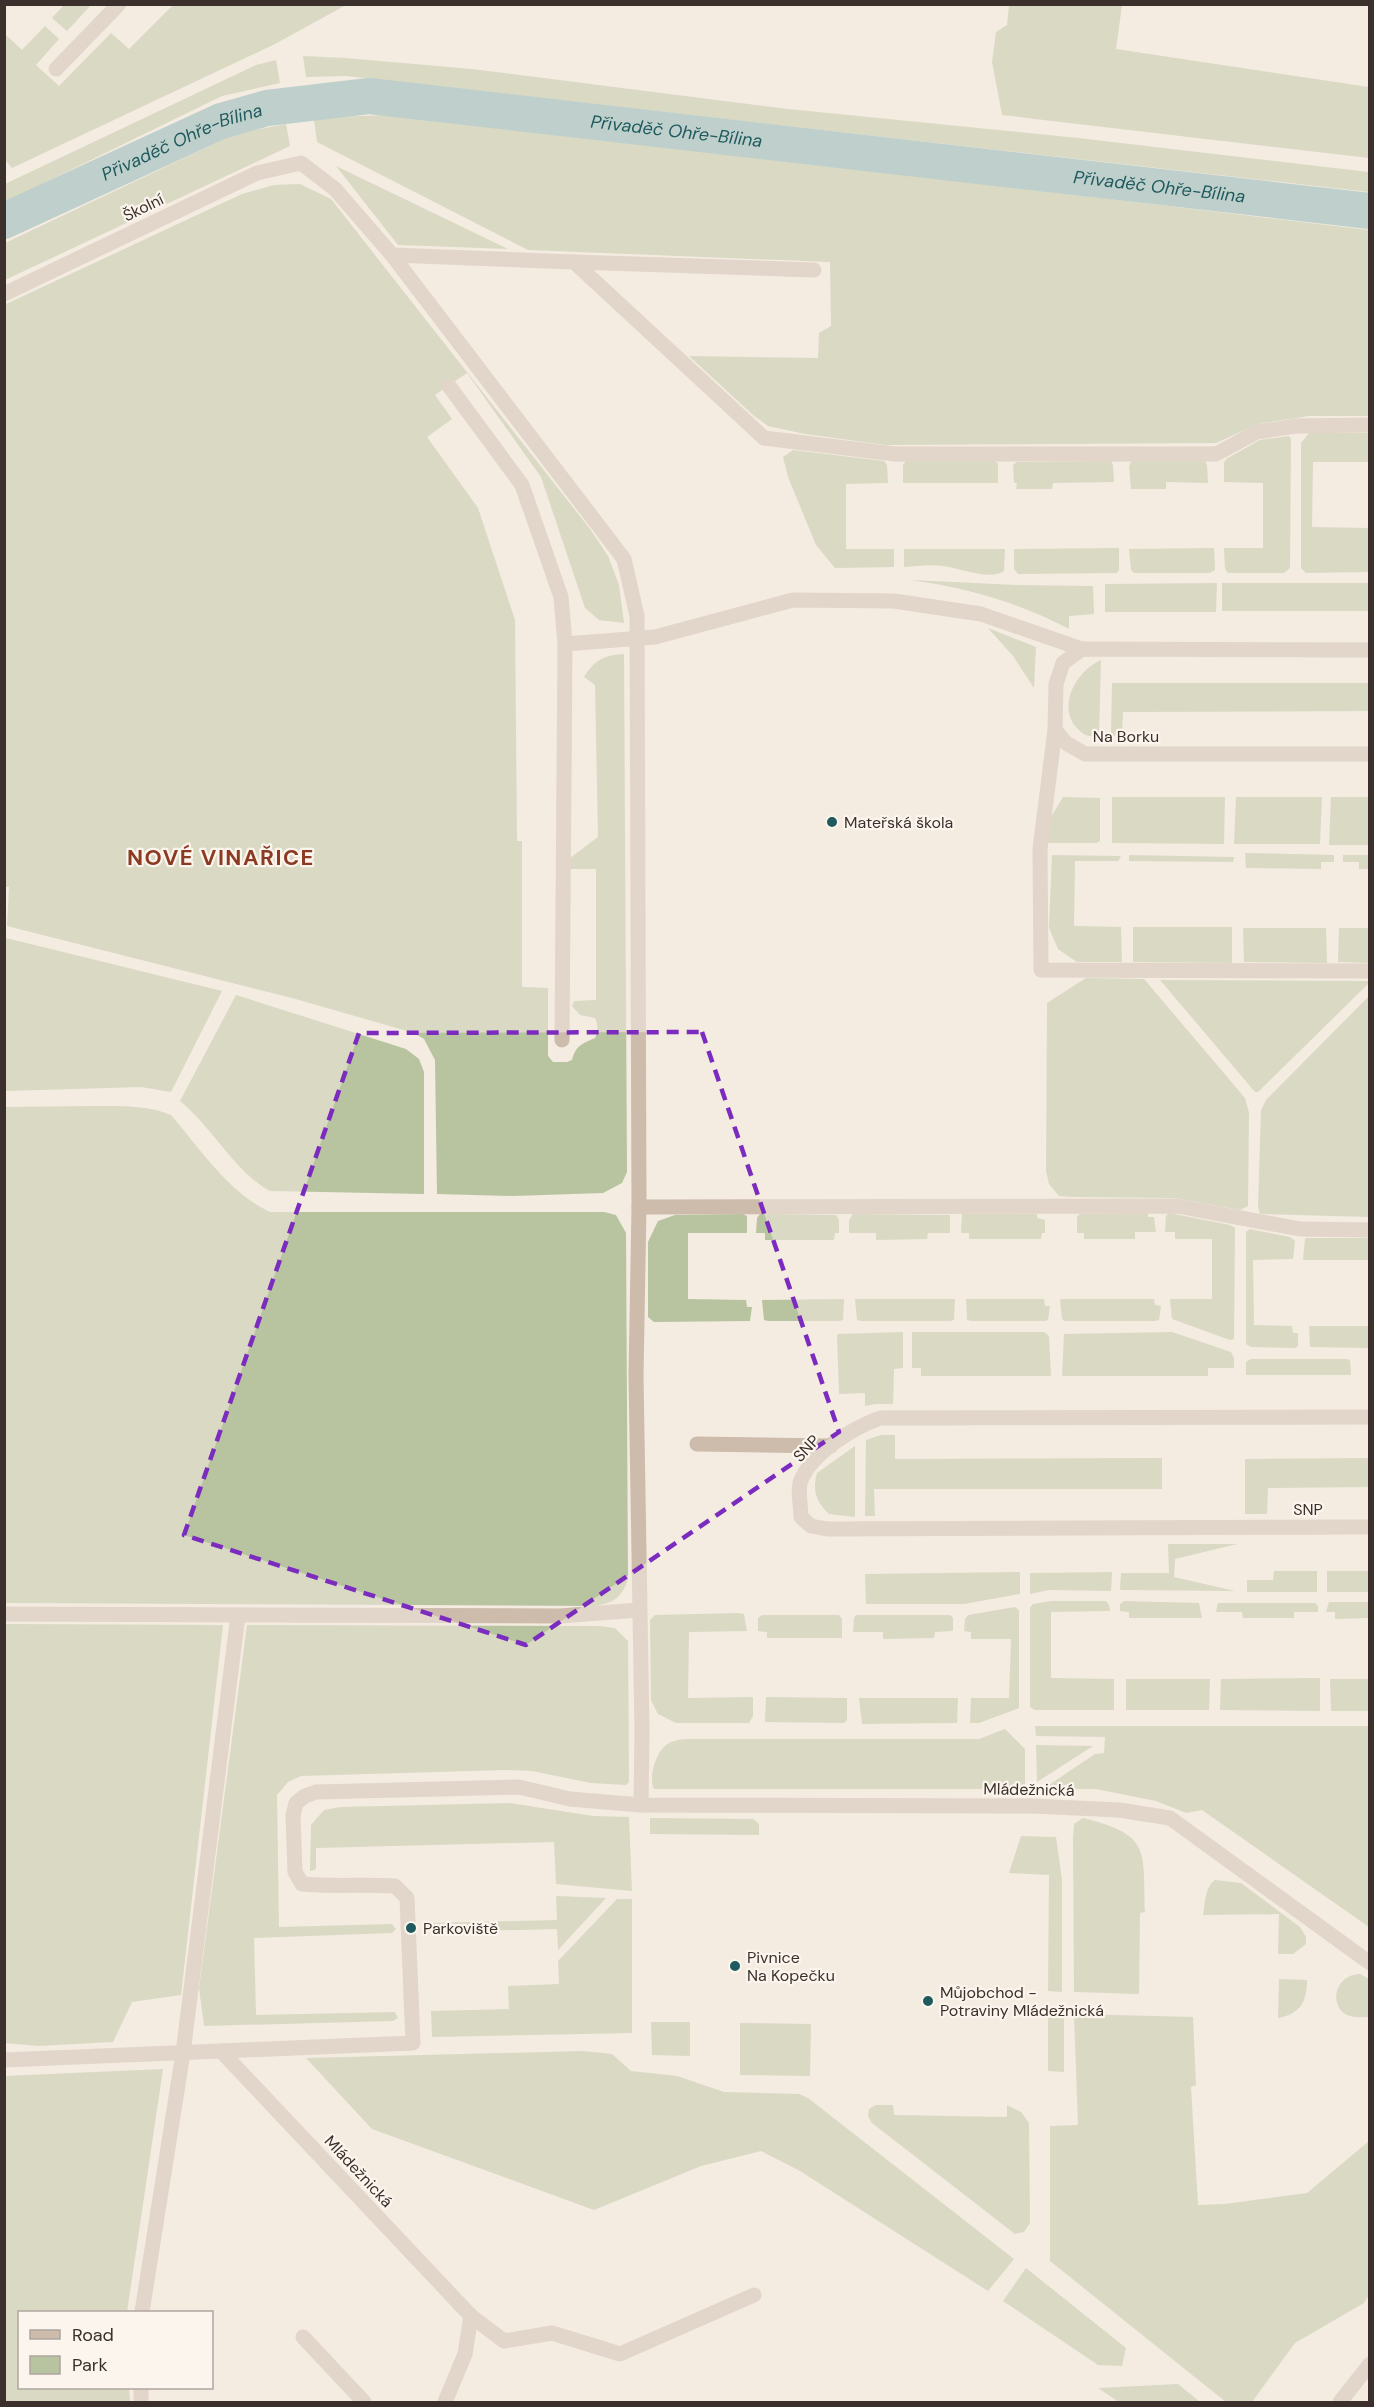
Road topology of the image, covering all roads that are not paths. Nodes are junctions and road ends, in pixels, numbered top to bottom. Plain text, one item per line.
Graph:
1 (119, 4) edge
2 (56, 69) dead end
3 (392, 255) junction
4 (574, 262) junction
5 (814, 270) dead end
6 (4, 294) edge
7 (449, 386) dead end
8 (1370, 425) edge
9 (636, 639) junction
10 (565, 644) junction
11 (1082, 649) junction
12 (1370, 650) edge
13 (1055, 730) junction
14 (1370, 754) edge
15 (1370, 971) edge
16 (562, 1040) dead end
17 (639, 1207) junction
18 (1370, 1230) edge
19 (1370, 1418) edge
20 (697, 1444) dead end
21 (831, 1446) junction
22 (1370, 1527) edge
23 (639, 1610) junction
24 (4, 1614) edge
25 (238, 1615) junction
26 (641, 1805) junction
27 (1370, 1963) edge
28 (221, 2051) junction
29 (183, 2053) junction
30 (4, 2060) edge
31 (754, 2295) dead end
32 (142, 2311) edge
33 (471, 2316) junction
34 (303, 2337) dead end
35 (1370, 2364) edge
36 (364, 2403) edge
37 (445, 2403) edge
38 (1340, 2403) edge

1 - 2 street
3 - 4 street
3 - 6 street, Školní
3 - 9 street
4 - 5 street
4 - 8 street
7 - 10 street
9 - 10 street
9 - 11 street
9 - 17 street
10 - 16 street
11 - 12 street
11 - 13 street
13 - 14 street, Na Borku
13 - 15 street
17 - 18 street
17 - 23 street
19 - 21 street, SNP
20 - 21 street
21 - 22 street, SNP
23 - 25 street
23 - 26 street
24 - 25 street
25 - 29 street
26 - 27 street, Mládežnická
26 - 28 street, Mládežnická
28 - 29 street
28 - 33 street, Mládežnická
29 - 30 street
29 - 32 street
31 - 33 street, Mládežnická
33 - 37 street
34 - 36 street
35 - 38 street

